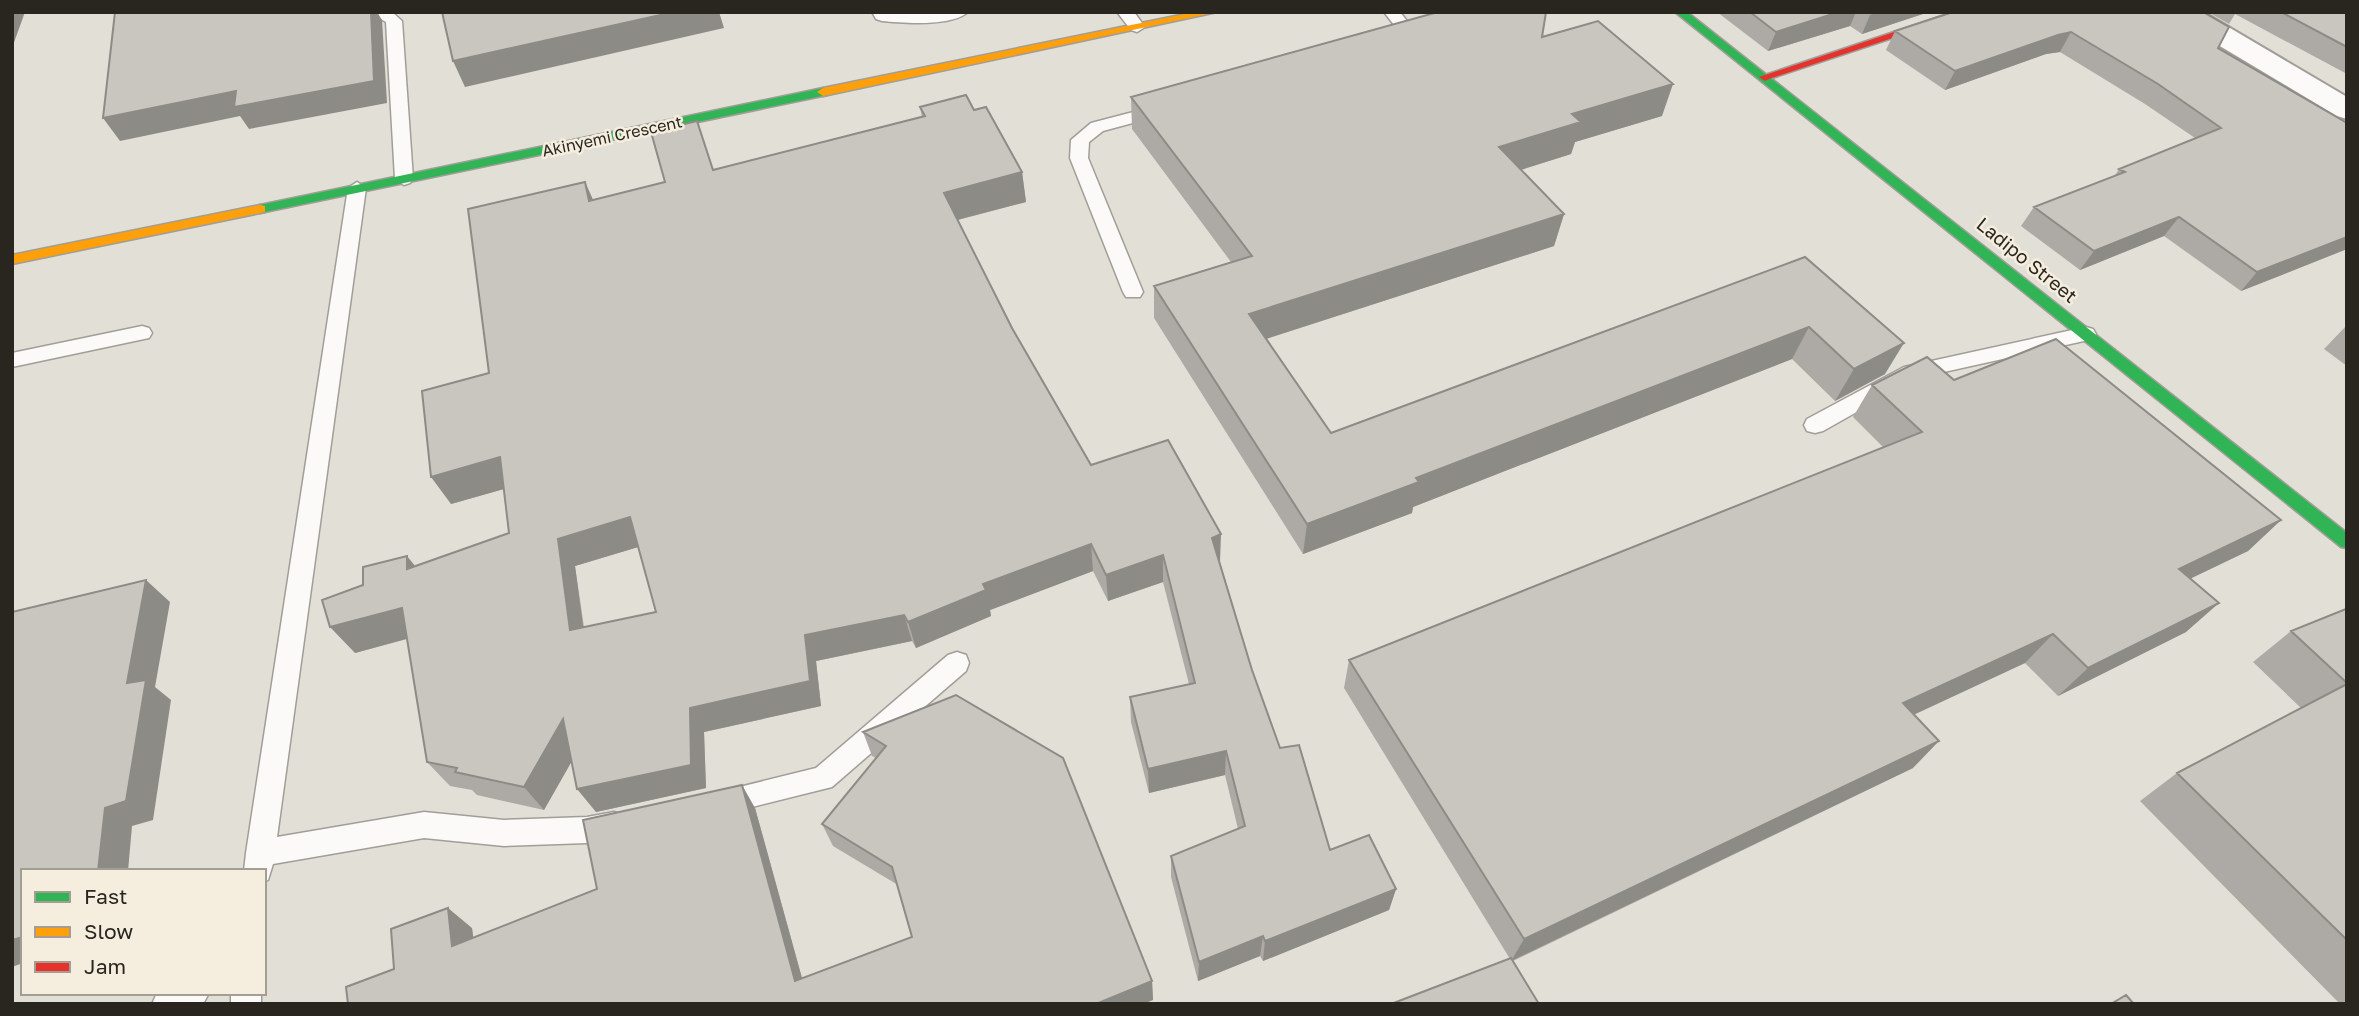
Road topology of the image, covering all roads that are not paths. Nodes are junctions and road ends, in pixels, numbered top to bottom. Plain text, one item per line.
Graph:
1 (880, 12) edge
2 (960, 12) edge
3 (1125, 12) edge
4 (1212, 12) edge
5 (1392, 12) edge
6 (1680, 12) edge
7 (1704, 12) edge
8 (1966, 12) edge
9 (2183, 12) edge
10 (327, 20) edge
11 (1137, 27) junction
12 (1378, 50) edge
13 (1788, 76) junction
14 (1765, 77) junction
15 (1178, 105) edge
16 (2347, 110) edge
17 (404, 178) junction
18 (357, 188) junction
19 (12, 260) edge
20 (1133, 292) dead end
21 (142, 333) dead end
22 (2086, 334) junction
23 (12, 360) edge
24 (1815, 425) dead end
25 (2347, 542) edge
26 (957, 663) dead end
27 (698, 807) edge
28 (636, 820) edge
29 (259, 862) edge
30 (189, 995) edge
31 (167, 1004) edge

1 - 2 lane
3 - 11 lane
4 - 11 street, Akinyemi Crescent
5 - 12 lane
6 - 14 street, Ladipo Street
7 - 13 street
8 - 13 street
9 - 16 street
10 - 17 lane
11 - 17 street, Akinyemi Crescent
13 - 14 street
14 - 22 street, Ladipo Street
15 - 20 lane
17 - 18 street, Akinyemi Crescent
18 - 19 street, Akinyemi Crescent
18 - 29 lane
21 - 23 lane
22 - 24 lane
22 - 25 street, Ladipo Street
26 - 27 lane
28 - 29 lane
30 - 31 lane

